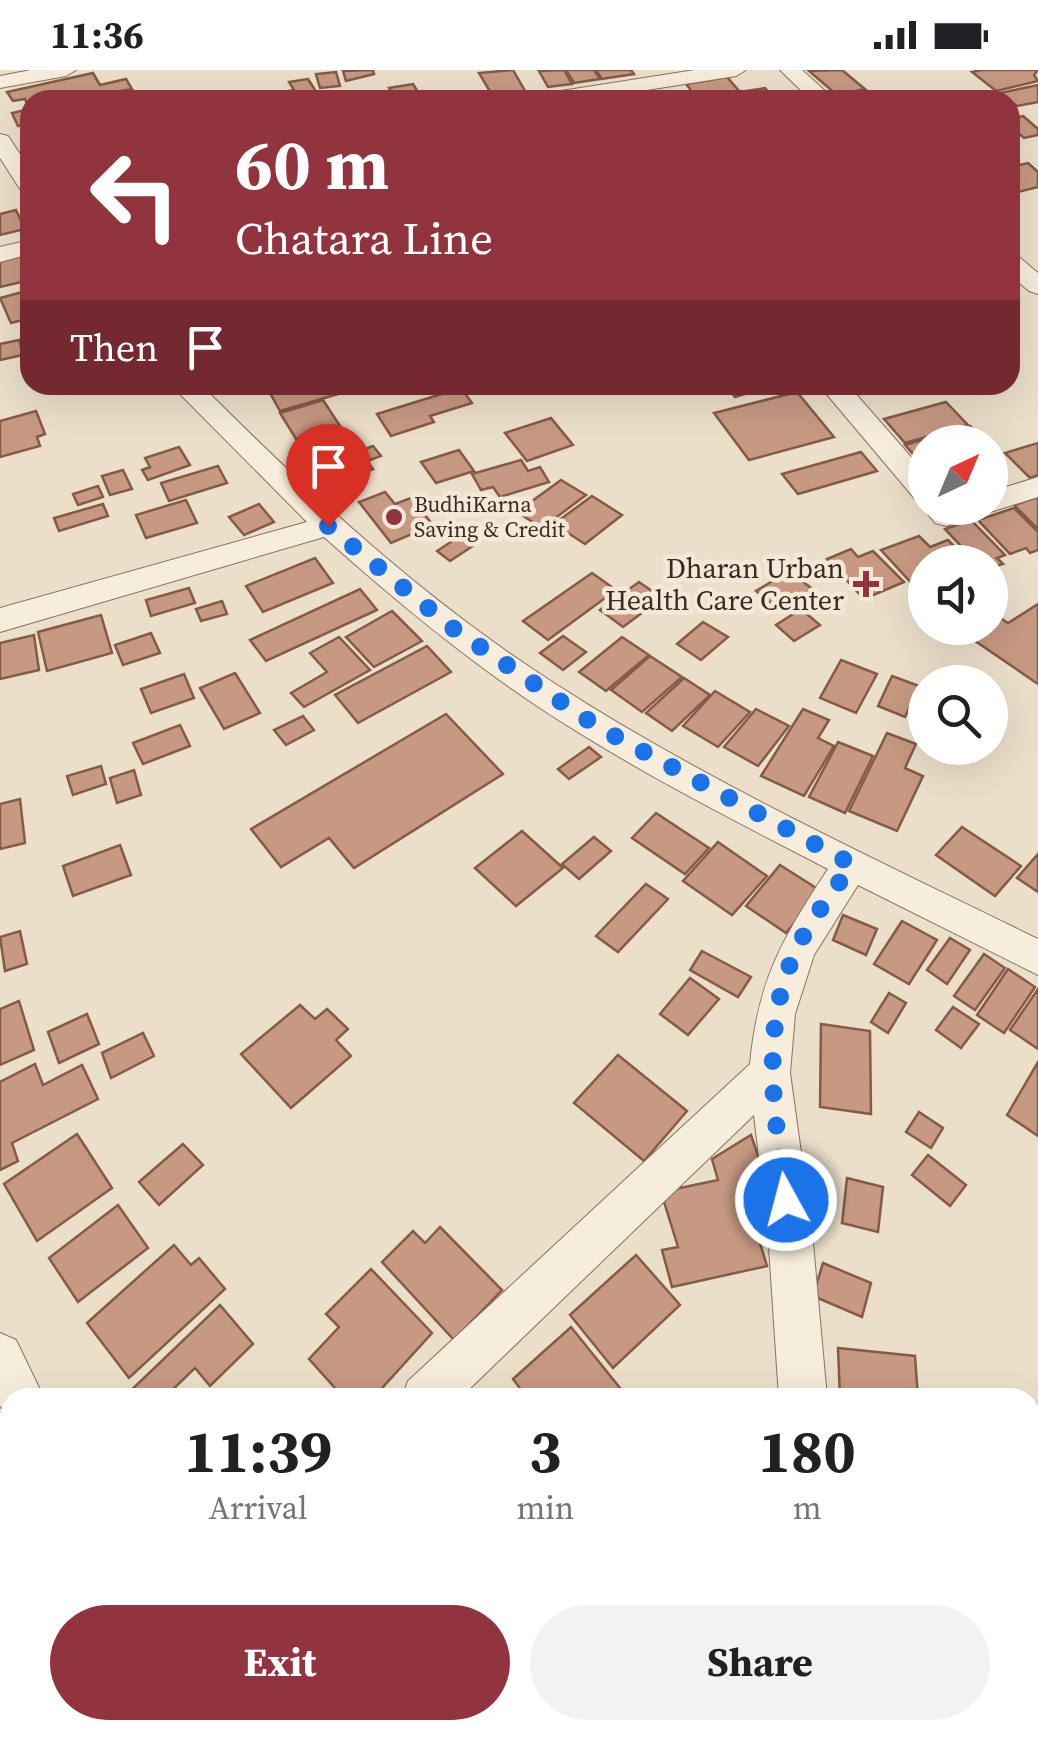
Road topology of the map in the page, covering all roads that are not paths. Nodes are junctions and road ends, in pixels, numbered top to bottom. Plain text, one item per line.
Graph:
1 (66, 70) edge
2 (736, 70) edge
3 (790, 70) edge
4 (0, 82) edge
5 (639, 90) edge
6 (813, 90) edge
7 (0, 141) edge
8 (20, 172) edge
9 (196, 395) edge
10 (842, 395) edge
11 (908, 472) edge
12 (1038, 488) edge
13 (1008, 497) edge
14 (328, 526) junction
15 (0, 620) edge
16 (852, 864) junction
17 (1038, 958) edge
18 (770, 1073) junction
19 (0, 1356) edge
20 (17, 1388) edge
21 (436, 1388) edge
22 (802, 1388) edge

1 - 4 street
2 - 5 street
3 - 6 street
7 - 8 street
9 - 14 street
10 - 11 street
12 - 13 street
14 - 15 street
14 - 16 street
16 - 17 street
16 - 18 street
18 - 21 street
18 - 22 street
19 - 20 street

